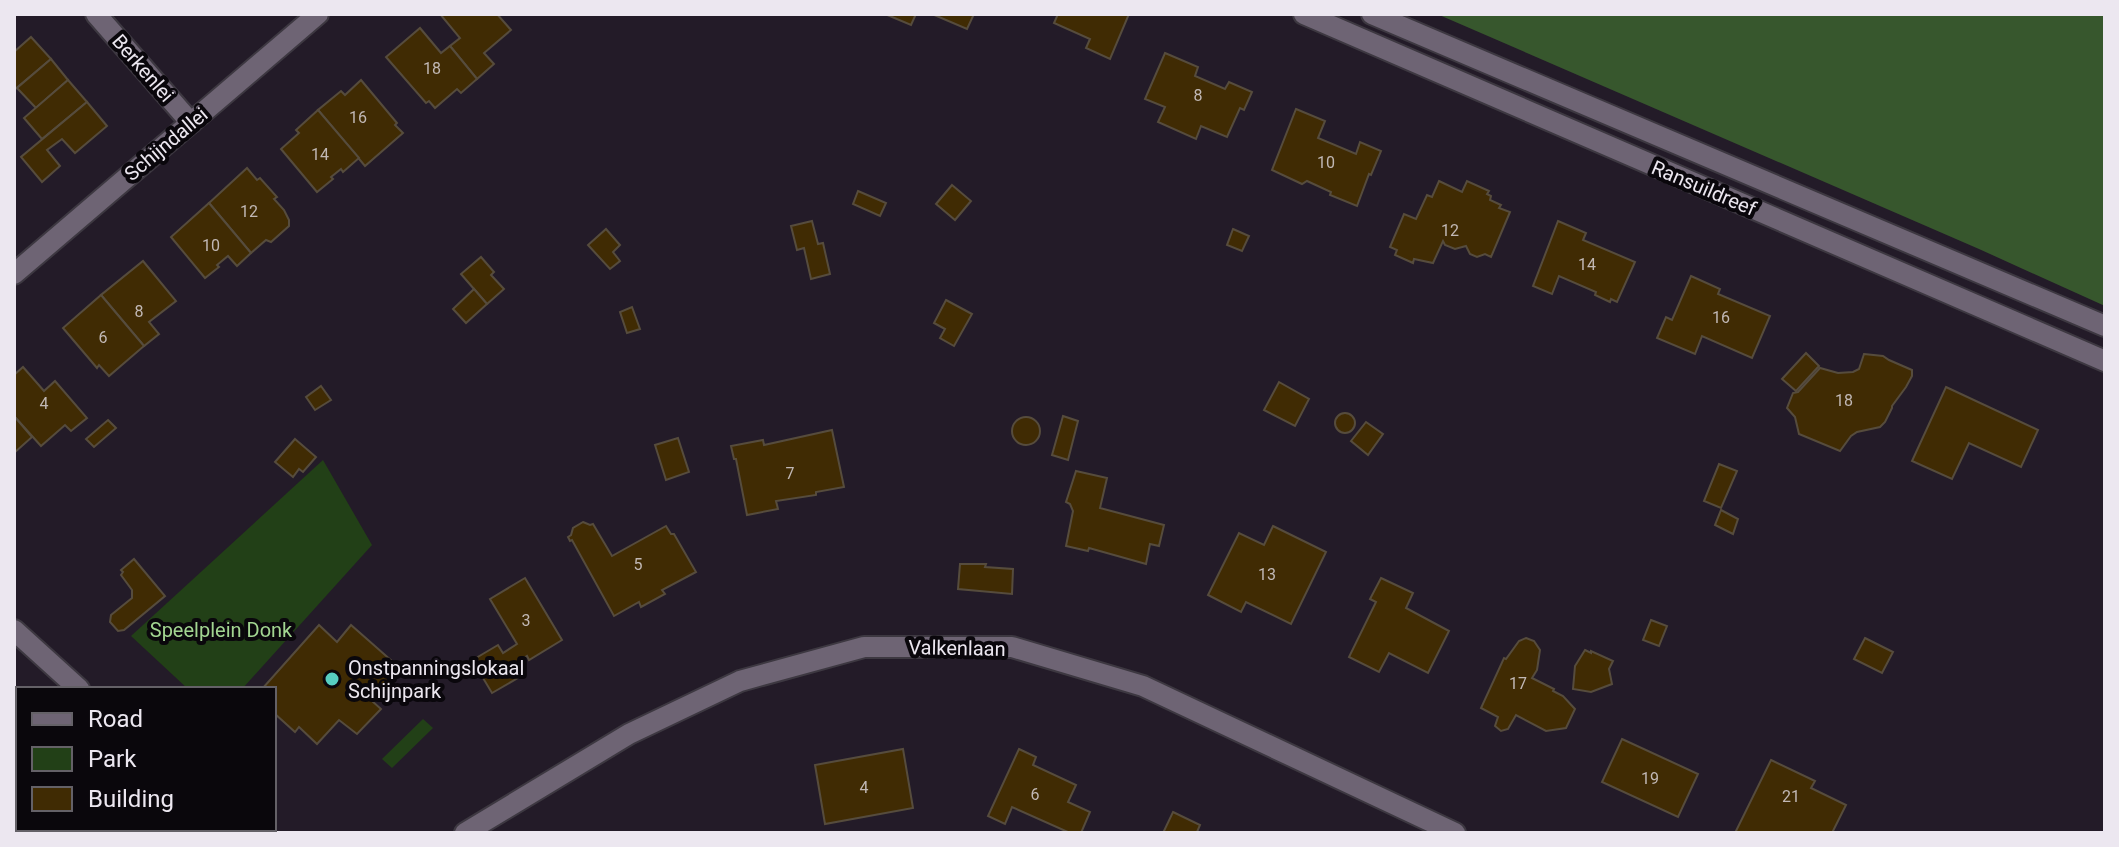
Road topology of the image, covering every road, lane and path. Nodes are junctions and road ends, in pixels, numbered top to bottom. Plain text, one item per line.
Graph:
1 (96, 14) edge
2 (318, 14) edge
3 (1304, 14) edge
4 (1372, 14) edge
5 (191, 123) junction
6 (14, 274) edge
7 (2105, 326) edge
8 (2105, 361) edge
9 (14, 630) edge
10 (77, 687) edge
11 (465, 833) edge
12 (1455, 833) edge

1 - 5 street, Berkenlei
2 - 5 street, Schijndallei
3 - 8 street, Ransuildreef
4 - 7 street, Ransuildreef
5 - 6 street, Schijndallei
9 - 10 street
11 - 12 street, Valkenlaan

